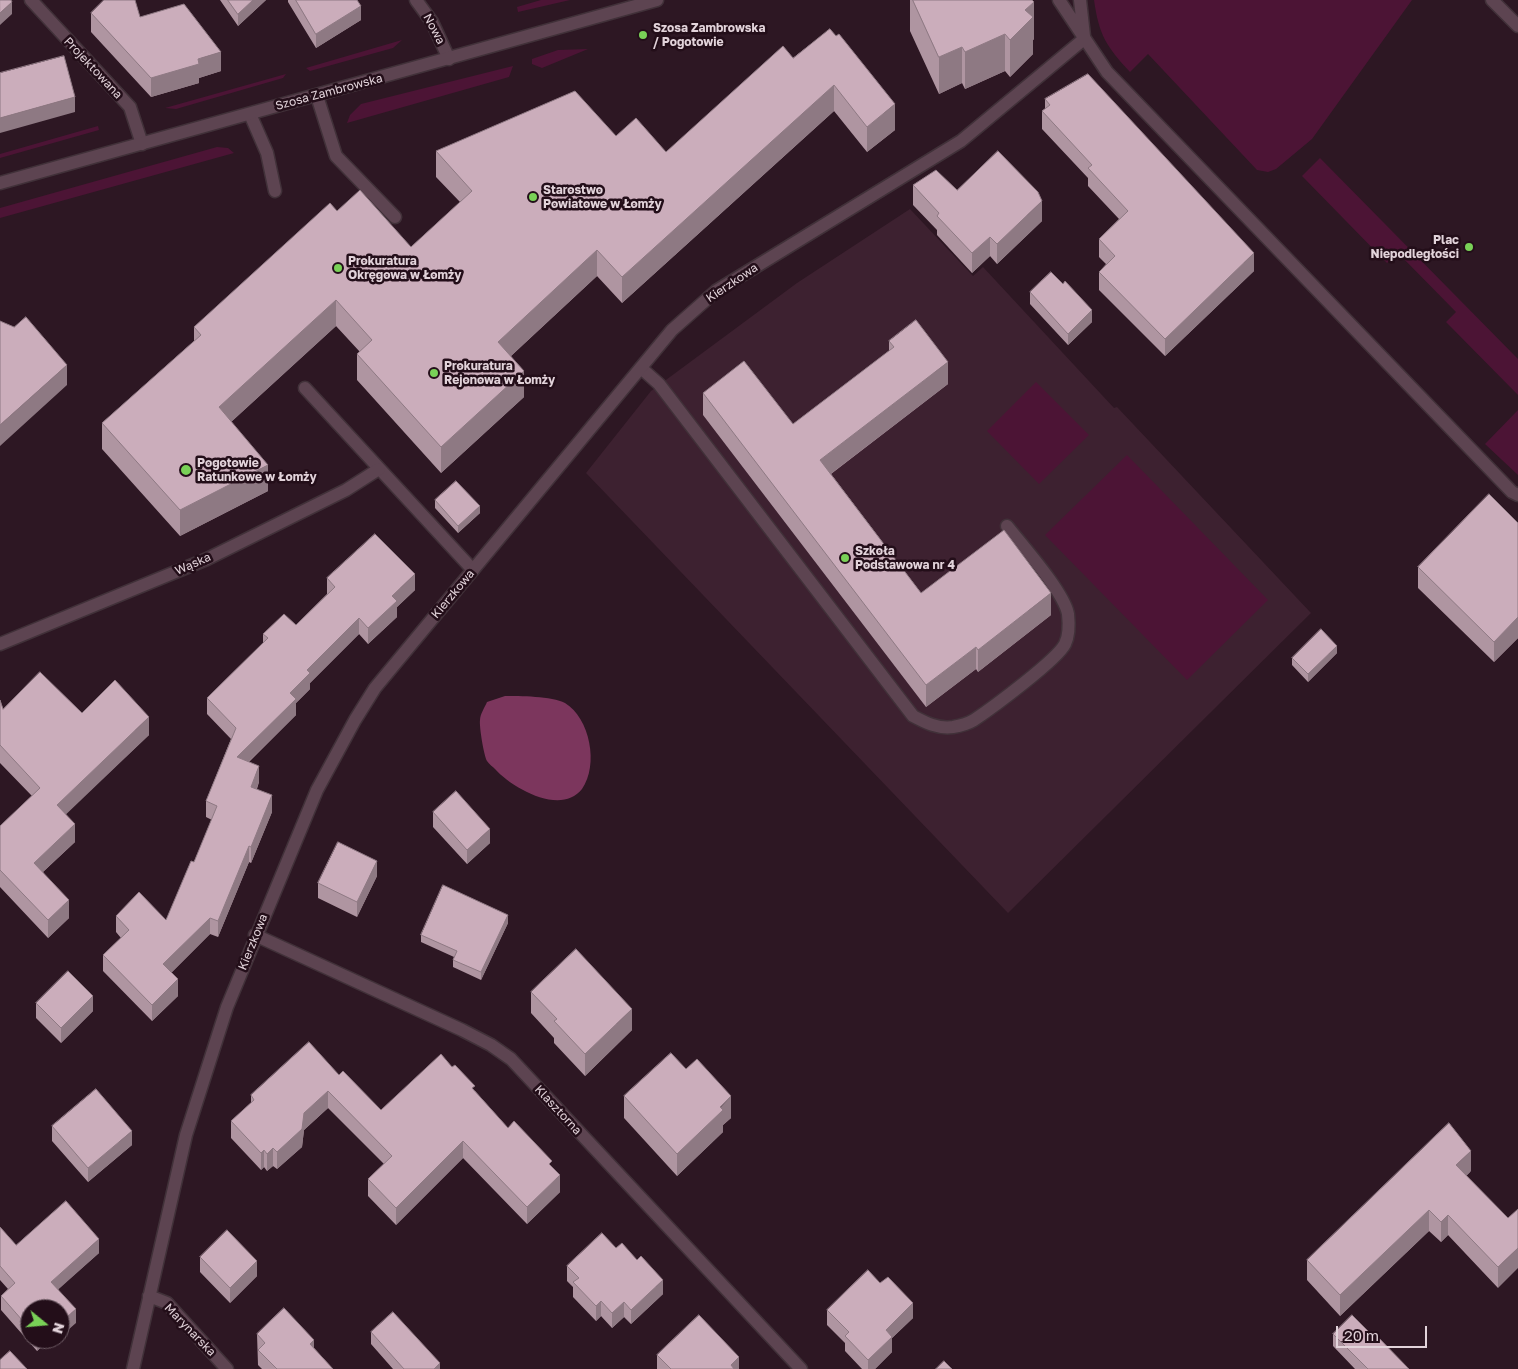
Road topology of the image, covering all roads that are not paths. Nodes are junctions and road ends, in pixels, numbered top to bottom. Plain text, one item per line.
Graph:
1 (31, 0) edge
2 (416, 0) edge
3 (657, 0) edge
4 (1059, 0) edge
5 (1080, 0) edge
6 (1492, 0) edge
7 (1518, 26) edge
8 (1084, 38) junction
9 (449, 59) junction
10 (317, 96) junction
11 (250, 114) junction
12 (142, 144) junction
13 (0, 183) edge
14 (275, 191) dead end
15 (396, 217) dead end
16 (641, 368) junction
17 (305, 388) dead end
18 (379, 469) junction
19 (1518, 495) edge
20 (1007, 526) dead end
21 (473, 570) junction
22 (0, 644) edge
23 (255, 935) junction
24 (149, 1296) junction
25 (133, 1369) edge
26 (228, 1369) edge
27 (801, 1369) edge

1 - 12 street, Projektowana
2 - 9 street, Nowa
3 - 9 street, Szosa Zambrowska
4 - 8 street
5 - 8 street
6 - 7 street
8 - 16 street, Kierzkowa
8 - 19 street
9 - 10 street, Szosa Zambrowska
10 - 11 street, Szosa Zambrowska
10 - 15 street
11 - 12 street, Szosa Zambrowska
11 - 14 street
12 - 13 street, Szosa Zambrowska
16 - 20 street
16 - 21 street, Kierzkowa
17 - 18 street
18 - 21 street
18 - 22 street, Wąska
21 - 23 street, Kierzkowa
23 - 24 street, Kierzkowa
23 - 27 street, Klasztorna
24 - 25 street, Kierzkowa
24 - 26 street, Marynarska

